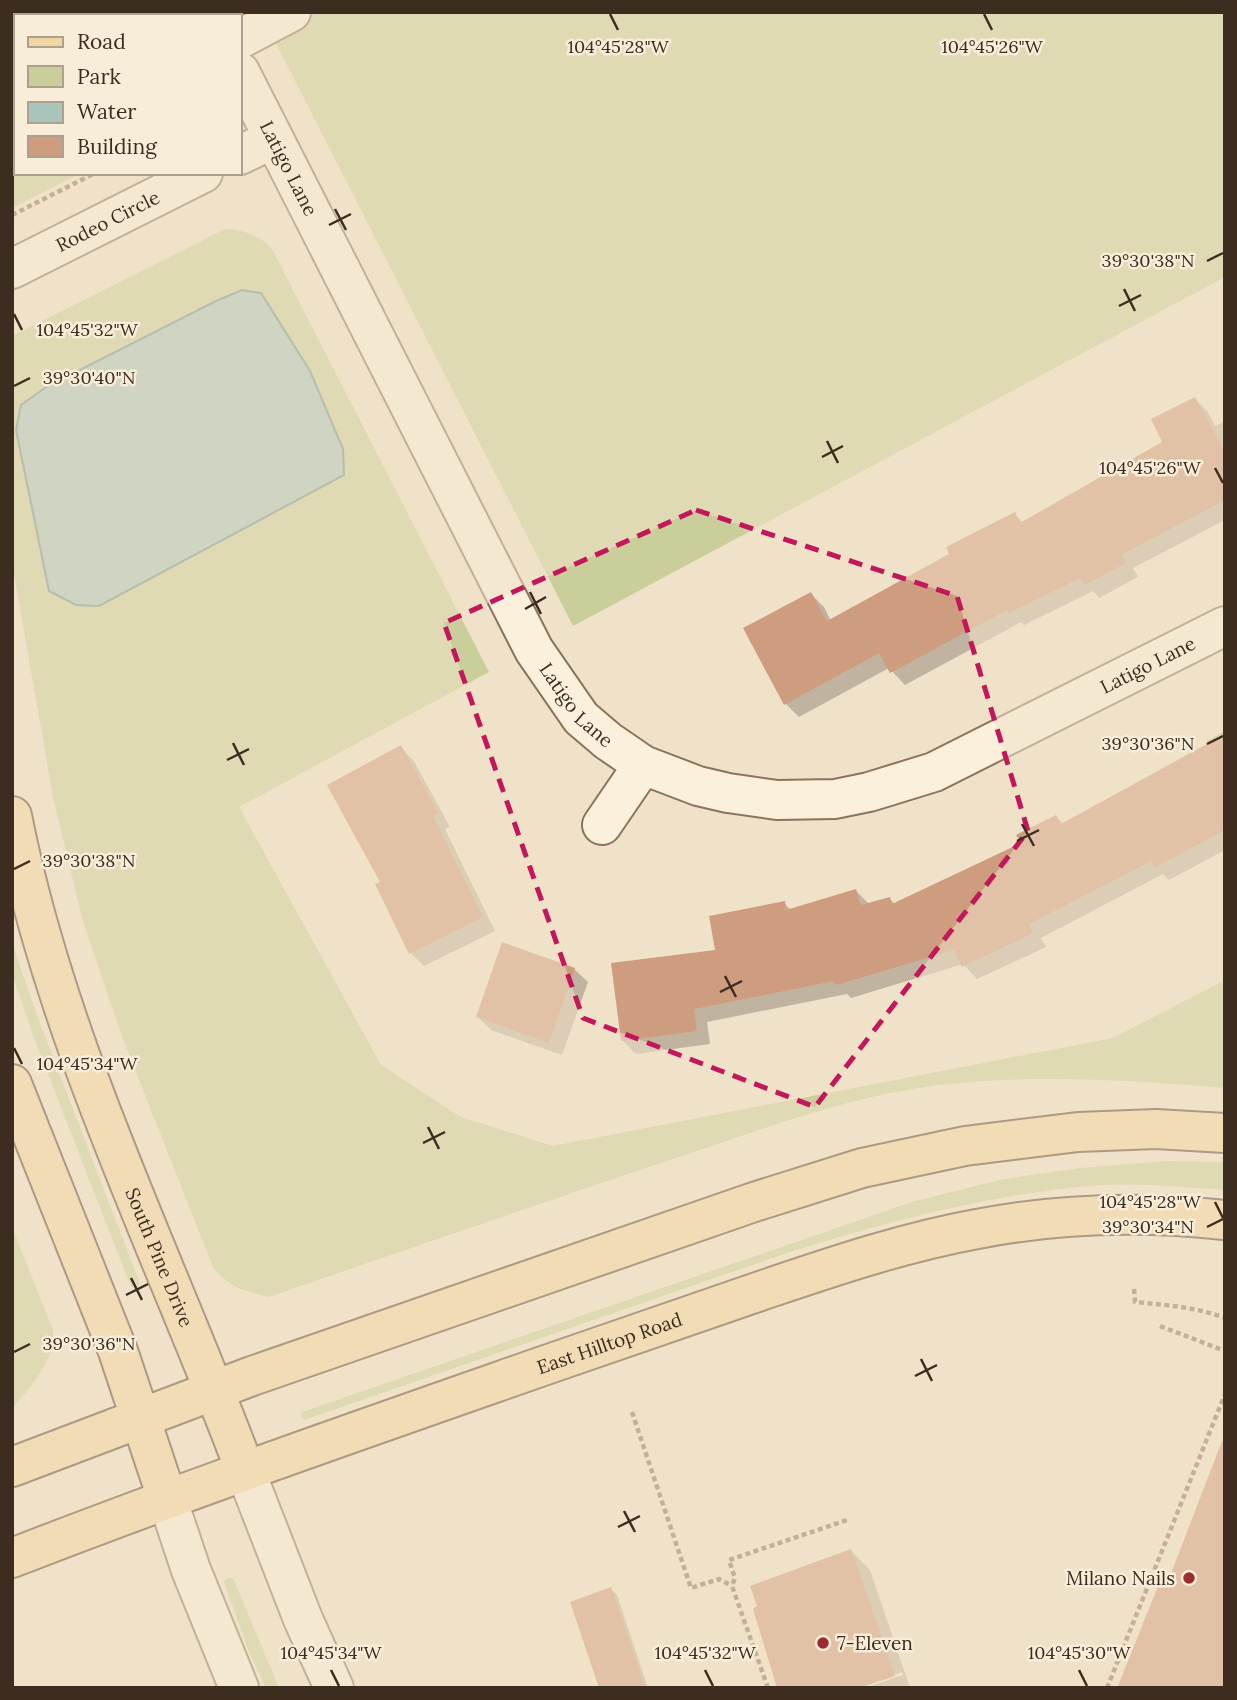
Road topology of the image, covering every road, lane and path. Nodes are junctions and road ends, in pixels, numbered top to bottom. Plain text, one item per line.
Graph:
1 (291, 12) edge
2 (242, 38) edge
3 (242, 81) edge
4 (256, 147) edge
5 (91, 175) edge
6 (200, 175) edge
7 (12, 215) edge
8 (12, 269) edge
9 (1225, 626) edge
10 (643, 765) junction
11 (12, 816) edge
12 (602, 825) dead end
13 (12, 1084) edge
14 (1225, 1133) edge
15 (1225, 1220) edge
16 (1134, 1289) dead end
17 (1225, 1318) edge
18 (1160, 1326) dead end
19 (1225, 1351) edge
20 (215, 1390) junction
21 (1225, 1394) edge
22 (632, 1412) dead end
23 (141, 1417) junction
24 (12, 1467) edge
25 (246, 1470) junction
26 (167, 1498) junction
27 (850, 1519) dead end
28 (12, 1558) edge
29 (732, 1586) junction
30 (239, 1688) edge
31 (334, 1688) edge
32 (768, 1688) edge
33 (1107, 1688) edge

1 - 2 street
3 - 4 street, Latigo Lane
4 - 10 street, Latigo Lane
5 - 7 path
6 - 8 street, Rodeo Circle
9 - 10 street, Latigo Lane
10 - 12 street
11 - 20 main road, South Pine Drive
13 - 23 main road
14 - 20 main road
15 - 25 main road, East Hilltop Road
16 - 17 path
18 - 19 path
20 - 23 main road
20 - 25 main road, South Pine Drive
21 - 33 path
22 - 29 path
23 - 24 main road
23 - 26 main road
25 - 26 main road, East Hilltop Road
25 - 31 street, South Pine Drive
26 - 28 main road, East Hilltop Road
26 - 30 street
27 - 29 path
29 - 32 path

